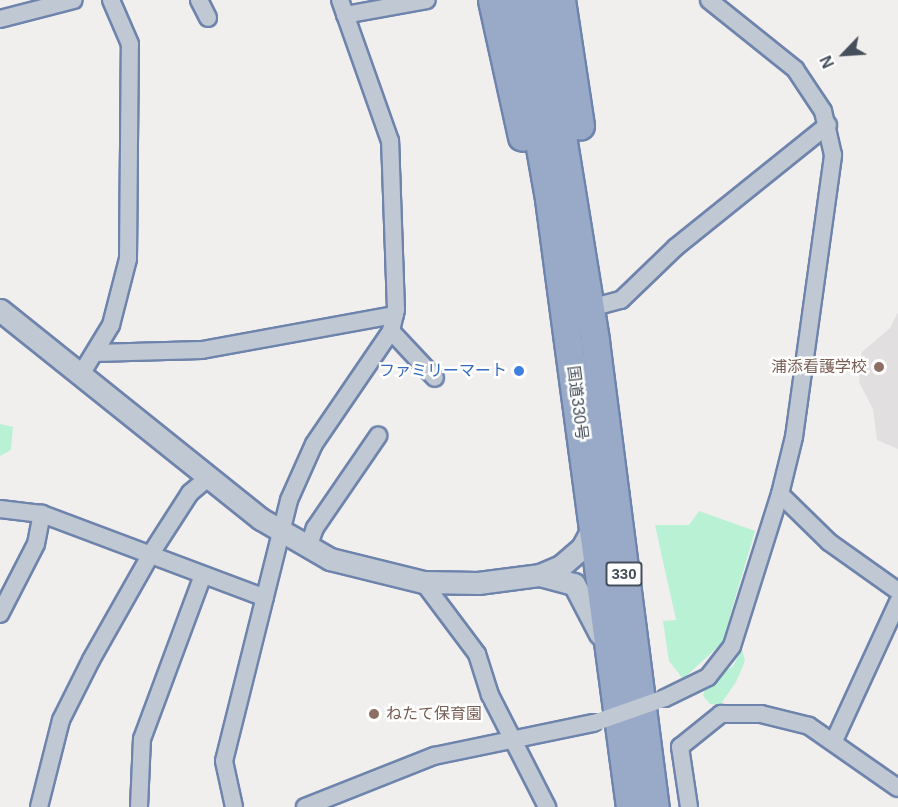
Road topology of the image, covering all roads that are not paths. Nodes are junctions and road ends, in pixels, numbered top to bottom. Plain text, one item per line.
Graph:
1 (74, 0) edge
2 (111, 0) edge
3 (199, 0) edge
4 (427, 0) edge
5 (492, 0) edge
6 (514, 0) edge
7 (540, 0) edge
8 (561, 0) edge
9 (709, 0) edge
10 (342, 8) edge
11 (208, 18) dead end
12 (0, 19) edge
13 (828, 125) junction
14 (594, 306) junction
15 (0, 310) edge
16 (393, 323) junction
17 (582, 342) junction
18 (95, 353) junction
19 (80, 376) junction
20 (435, 378) dead end
21 (378, 436) dead end
22 (208, 477) junction
23 (780, 494) junction
24 (0, 509) edge
25 (42, 514) junction
26 (593, 527) junction
27 (283, 534) junction
28 (308, 548) junction
29 (152, 552) junction
30 (203, 575) junction
31 (540, 575) junction
32 (423, 582) junction
33 (898, 591) edge
34 (265, 598) junction
35 (898, 602) edge
36 (0, 614) edge
37 (614, 686) junction
38 (514, 741) junction
39 (834, 741) junction
40 (898, 788) edge
41 (39, 807) edge
42 (139, 807) edge
43 (234, 807) edge
44 (305, 807) edge
45 (547, 807) edge
46 (630, 807) edge
47 (655, 807) edge
48 (689, 807) edge

1 - 12 street
2 - 18 street
3 - 11 street
4 - 10 street
5 - 17 highway
6 - 17 highway, 国道330号 / 330
7 - 17 highway, 国道330号 / 330
8 - 14 highway
9 - 13 street
10 - 16 street
13 - 14 street
13 - 23 street
14 - 17 highway
15 - 19 street
16 - 18 street
16 - 20 street
16 - 27 street
17 - 26 highway, 国道330号 / 330
17 - 47 highway, 国道330号 / 330
18 - 19 street
19 - 22 street
21 - 28 street
22 - 27 street
22 - 29 street
23 - 33 street
23 - 38 street, bridge
24 - 25 street
25 - 29 street
25 - 36 street
26 - 31 street
26 - 37 highway, 国道330号 / 330
27 - 28 street
27 - 34 street
28 - 32 street
29 - 30 street
29 - 41 street
30 - 34 street
30 - 42 street
31 - 32 street
31 - 37 street
32 - 38 street
34 - 43 street
35 - 39 street
37 - 46 highway, 国道330号 / 330
38 - 44 street
38 - 45 street
39 - 40 street
39 - 48 street

